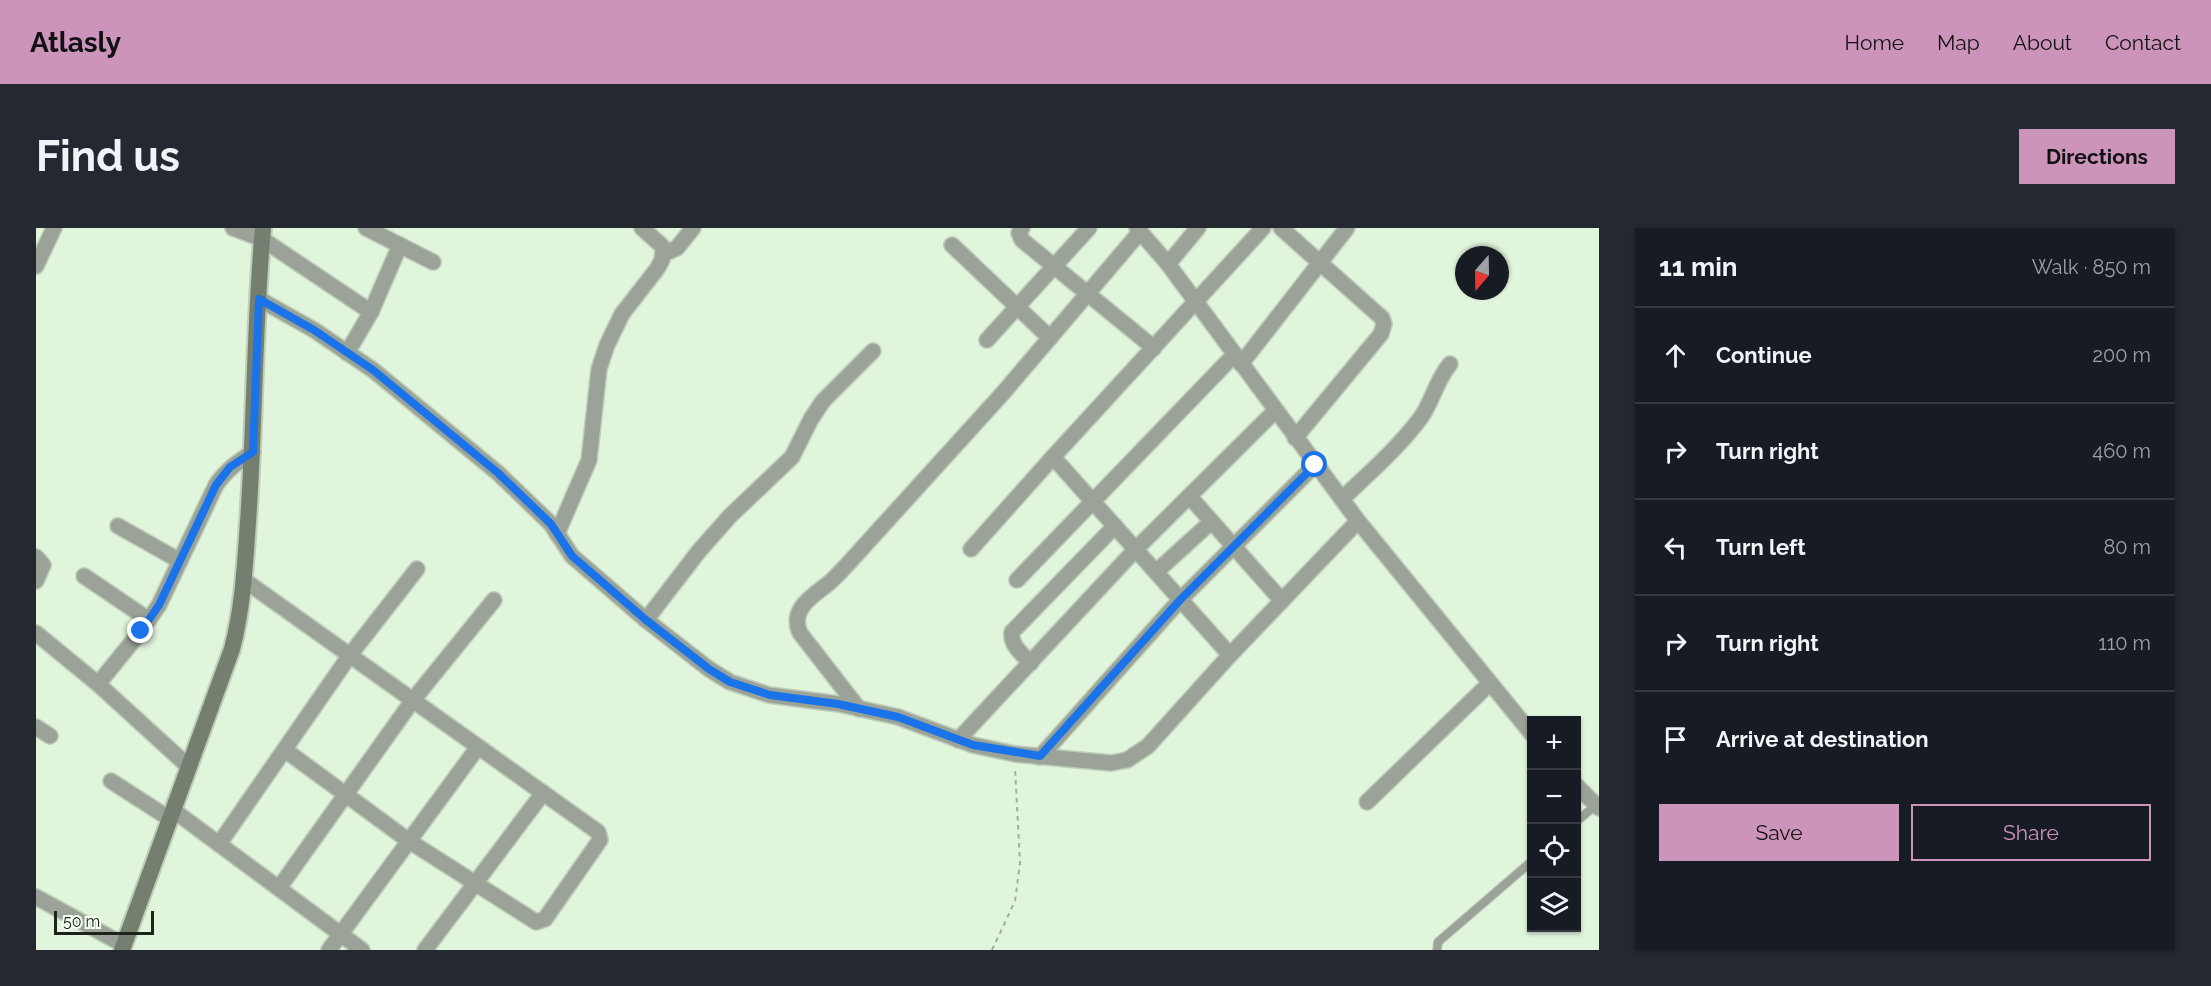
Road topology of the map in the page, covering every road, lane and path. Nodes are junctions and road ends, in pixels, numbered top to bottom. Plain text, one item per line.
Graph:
1 (54, 228) edge
2 (233, 228) edge
3 (366, 228) edge
4 (642, 228) edge
5 (693, 228) edge
6 (1022, 228) edge
7 (1089, 228) edge
8 (1198, 228) edge
9 (1263, 228) edge
10 (1281, 228) edge
11 (1347, 228) edge
12 (1139, 230) edge
13 (262, 233) edge
14 (400, 245) junction
15 (952, 245) dead end
16 (663, 254) junction
17 (1320, 261) junction
18 (433, 262) dead end
19 (1168, 264) junction
20 (36, 266) edge
21 (1054, 266) junction
22 (1088, 293) junction
23 (259, 299) junction
24 (1196, 303) junction
25 (1016, 307) junction
26 (371, 312) junction
27 (1050, 338) junction
28 (987, 340) dead end
29 (1154, 348) junction
30 (873, 351) dead end
31 (347, 353) junction
32 (1238, 359) junction
33 (1450, 364) dead end
34 (1275, 411) junction
35 (1295, 438) junction
36 (253, 452) junction
37 (1053, 457) junction
38 (1315, 465) junction
39 (1190, 497) junction
40 (1342, 499) junction
41 (1092, 501) junction
42 (1358, 521) junction
43 (1211, 522) junction
44 (118, 526) dead end
45 (1115, 526) junction
46 (557, 534) junction
47 (1234, 548) junction
48 (971, 549) dead end
49 (1136, 549) junction
50 (36, 557) edge
51 (180, 561) junction
52 (417, 569) dead end
53 (1156, 572) junction
54 (84, 576) dead end
55 (244, 580) junction
56 (1017, 580) dead end
57 (36, 581) edge
58 (494, 600) dead end
59 (1180, 600) junction
60 (1281, 601) junction
61 (149, 620) junction
62 (646, 620) junction
63 (36, 633) edge
64 (350, 655) junction
65 (1230, 655) junction
66 (1030, 663) junction
67 (98, 684) junction
68 (1489, 684) junction
69 (413, 700) junction
70 (860, 709) junction
71 (36, 727) edge
72 (1527, 729) edge
73 (50, 736) dead end
74 (958, 740) junction
75 (478, 747) junction
76 (285, 750) junction
77 (1015, 753) junction
78 (1040, 756) junction
79 (189, 767) junction
80 (111, 782) dead end
81 (1581, 790) edge
82 (543, 793) junction
83 (346, 795) junction
84 (1367, 802) dead end
85 (1598, 807) edge
86 (172, 814) junction
87 (1581, 819) edge
88 (409, 841) junction
89 (219, 844) junction
90 (1527, 865) edge
91 (474, 883) junction
92 (279, 888) junction
93 (36, 897) edge
94 (340, 933) junction
95 (123, 949) edge
96 (329, 950) edge
97 (362, 950) edge
98 (425, 950) edge
99 (992, 950) edge
100 (1437, 950) edge

1 - 20 street
2 - 13 street
3 - 14 street
4 - 16 street
5 - 16 street
6 - 21 street
7 - 21 street
8 - 19 street
9 - 24 street
10 - 17 street
11 - 17 street
12 - 19 street
12 - 22 street
13 - 23 main road
13 - 26 street
14 - 18 street
14 - 26 street
15 - 25 street
16 - 46 street
17 - 32 street
17 - 35 street
19 - 24 street
21 - 22 street
21 - 25 street
22 - 27 street
22 - 29 street
23 - 31 street
23 - 36 main road
24 - 29 street
24 - 32 street
25 - 27 street
25 - 28 street
26 - 31 street
27 - 70 street
29 - 37 street
30 - 62 street
31 - 46 street
32 - 34 street
32 - 41 street
33 - 40 street
34 - 35 street
34 - 39 street
35 - 38 street
36 - 51 street
36 - 55 main road
37 - 41 street
37 - 48 street
38 - 40 street
38 - 47 street
39 - 43 street
39 - 49 street
40 - 42 street
41 - 45 street
41 - 56 street
42 - 60 street
42 - 68 street
43 - 47 street
43 - 53 street
44 - 51 street
45 - 49 street
45 - 66 street
46 - 62 street
47 - 59 street
47 - 60 street
49 - 53 street
49 - 66 street
50 - 57 street
51 - 61 street
52 - 64 street
53 - 59 street
54 - 61 street
55 - 64 street
55 - 79 main road
58 - 69 street
59 - 65 street
59 - 78 street
60 - 65 street
61 - 67 street
62 - 70 street
63 - 67 street
64 - 69 street
64 - 76 street
65 - 78 street
66 - 74 street
67 - 79 street
68 - 72 street
68 - 84 street
69 - 75 street
69 - 83 street
70 - 74 street
71 - 73 street
74 - 77 street
75 - 82 street
75 - 88 street
76 - 83 street
76 - 89 street
77 - 78 street
77 - 99 path
79 - 86 main road
80 - 86 street
81 - 85 street
82 - 91 street
82 - 91 street
83 - 88 street
83 - 92 street
85 - 87 lane
86 - 89 street
86 - 95 main road
88 - 91 street
88 - 94 street
89 - 92 street
90 - 100 lane
91 - 98 street
92 - 94 street
93 - 95 street
94 - 96 street
94 - 97 street

